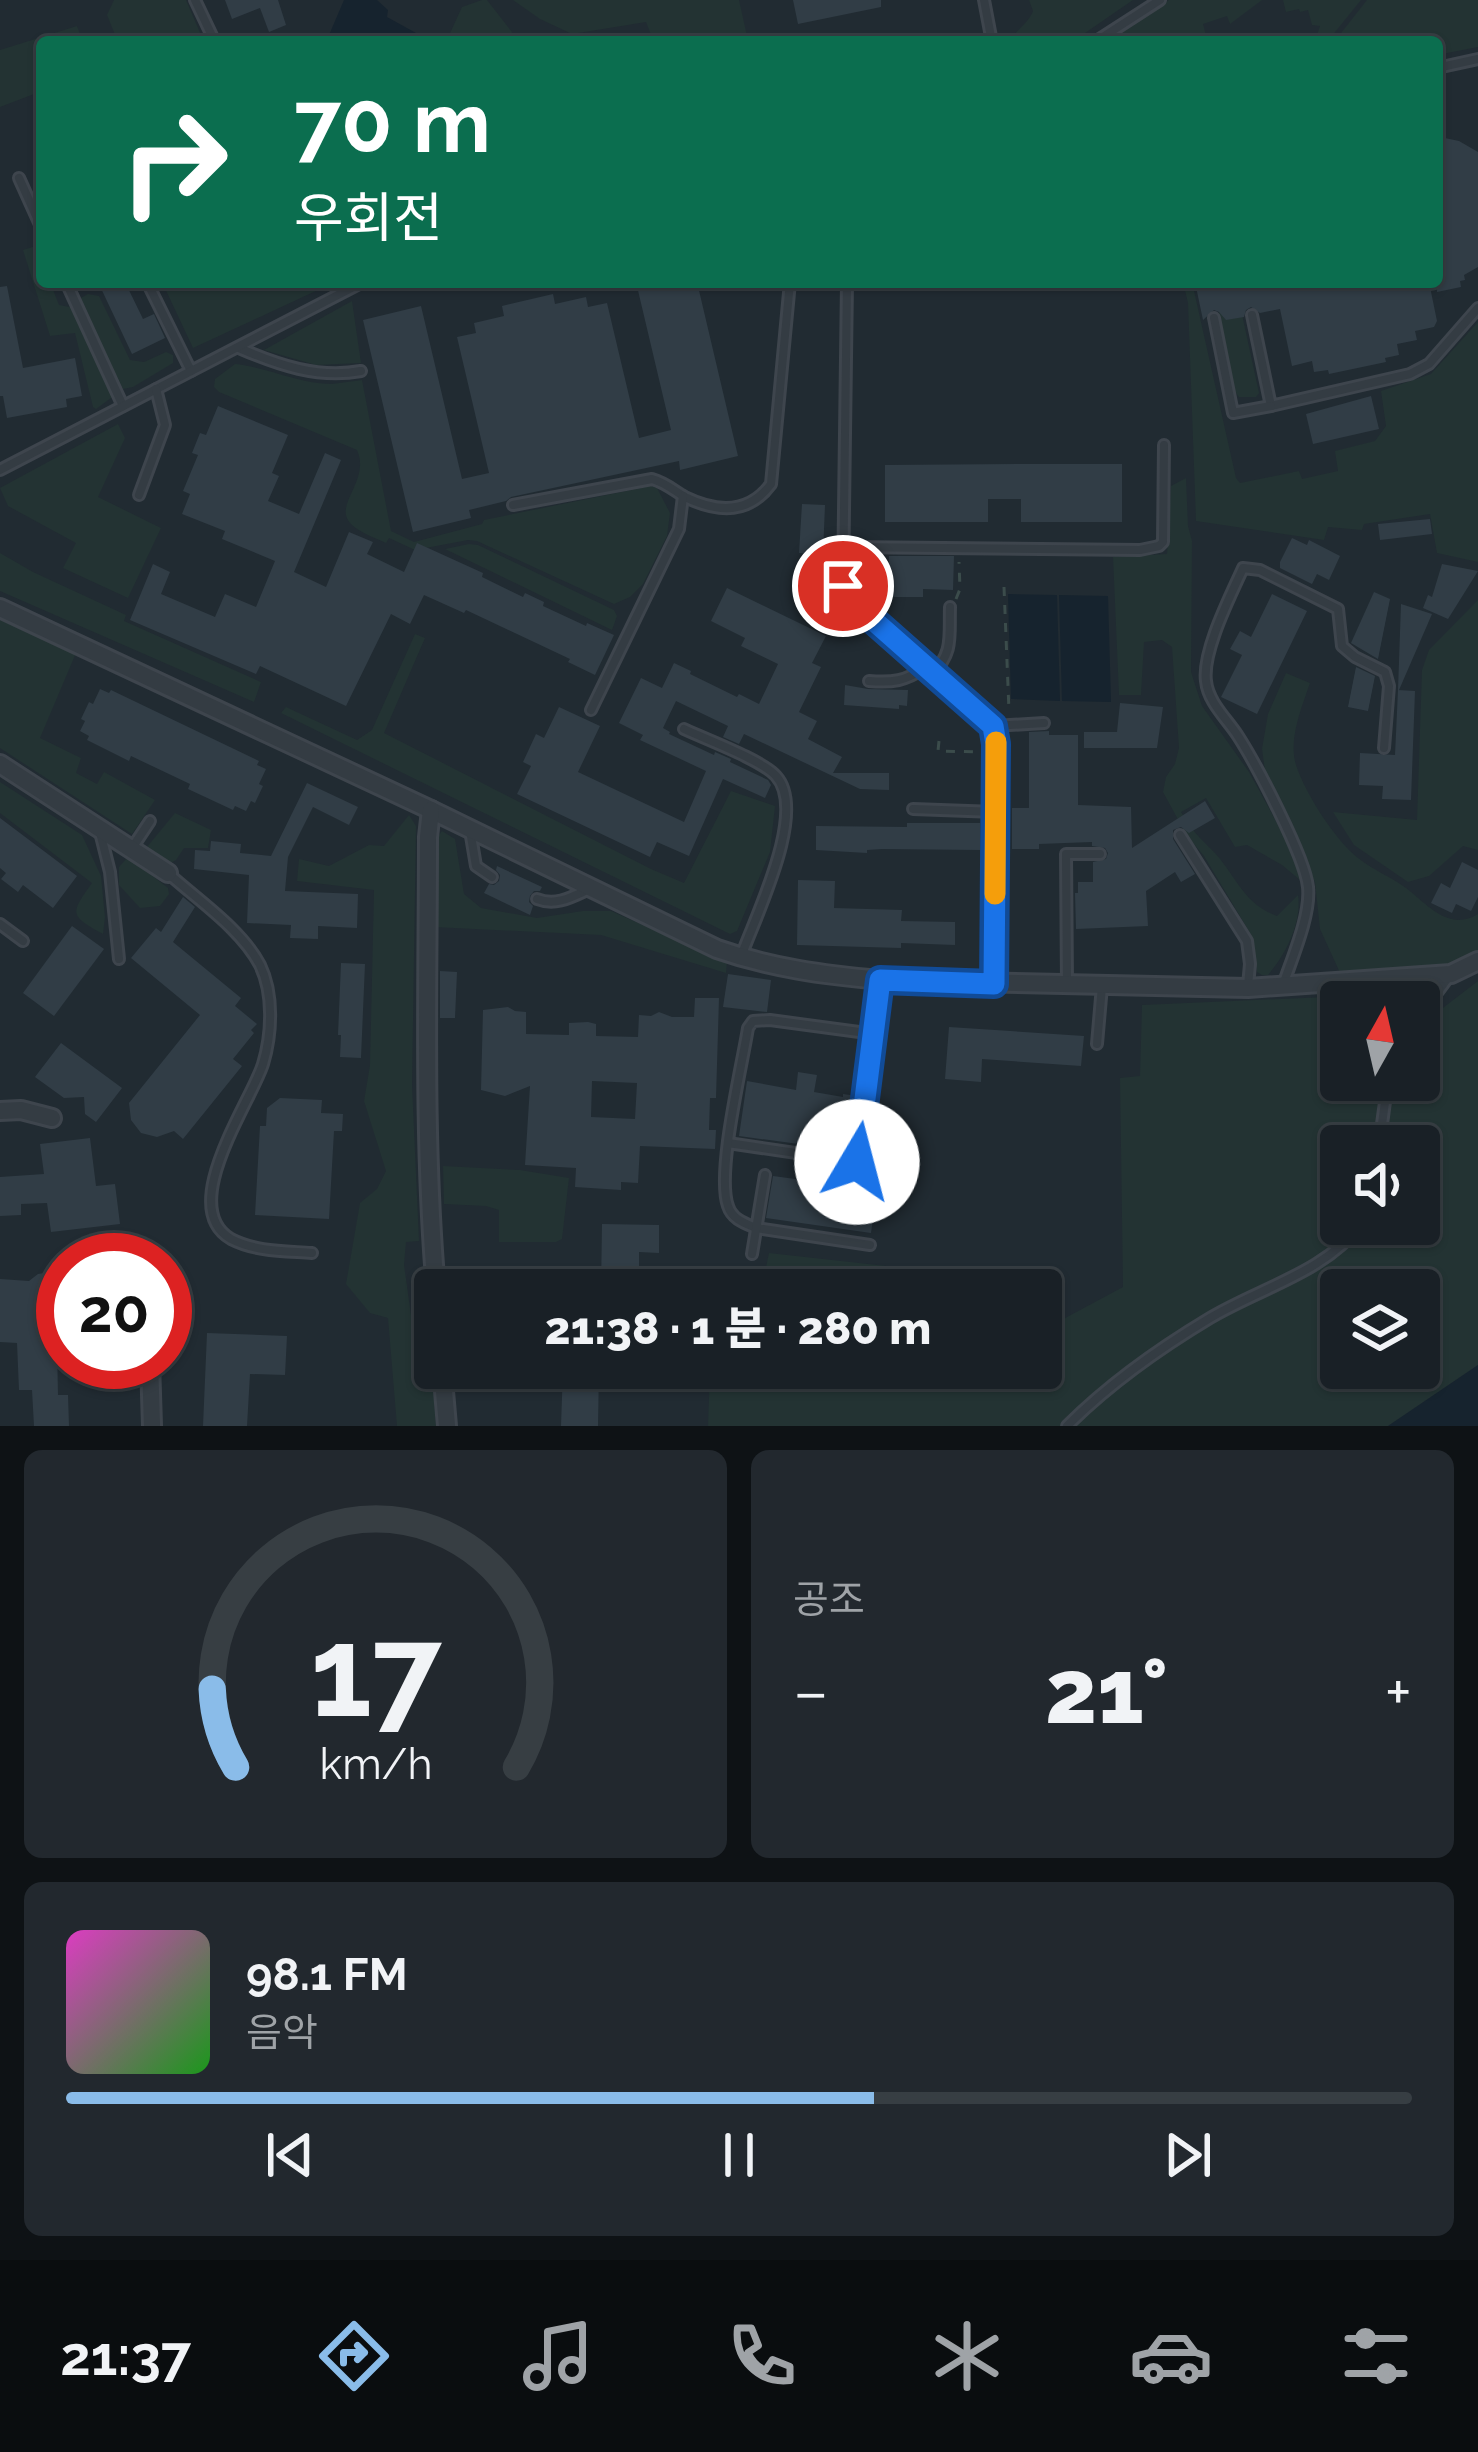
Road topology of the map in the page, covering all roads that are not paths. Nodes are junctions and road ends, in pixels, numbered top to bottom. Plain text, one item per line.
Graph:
1 (196, 0) edge
2 (984, 0) edge
3 (1160, 0) edge
4 (212, 36) edge
5 (991, 36) edge
6 (1104, 36) edge
7 (1478, 59) edge
8 (1443, 67) edge
9 (19, 178) dead end
10 (36, 216) edge
11 (69, 288) edge
12 (150, 288) edge
13 (351, 288) edge
14 (789, 288) edge
15 (847, 288) edge
16 (1478, 308) edge
17 (1252, 315) dead end
18 (1214, 318) dead end
19 (237, 347) junction
20 (191, 371) junction
21 (361, 371) dead end
22 (156, 389) junction
23 (123, 406) junction
24 (1271, 406) junction
25 (1164, 445) dead end
26 (0, 470) edge
27 (139, 495) dead end
28 (683, 496) junction
29 (512, 506) dead end
30 (843, 547) junction
31 (950, 607) road end
32 (0, 608) edge
33 (928, 671) junction
34 (869, 681) dead end
35 (591, 710) dead end
36 (1044, 723) dead end
37 (993, 726) junction
38 (684, 729) dead end
39 (1384, 748) dead end
40 (0, 764) edge
41 (913, 809) dead end
42 (431, 810) junction
43 (996, 812) junction
44 (150, 821) dead end
45 (100, 829) junction
46 (470, 829) junction
47 (1180, 835) dead end
48 (131, 849) junction
49 (1100, 854) dead end
50 (168, 874) joint
51 (492, 877) dead end
52 (591, 889) junction
53 (537, 899) dead end
54 (0, 924) edge
55 (23, 941) dead end
56 (741, 957) junction
57 (119, 959) dead end
58 (1478, 962) edge
59 (1450, 974) junction
60 (880, 980) junction
61 (994, 984) junction
62 (1067, 985) junction
63 (1102, 986) junction
64 (1282, 987) junction
65 (1248, 988) junction
66 (1440, 988) edge
67 (874, 1034) junction
68 (1097, 1045) dead end
69 (0, 1111) edge
70 (52, 1118) dead end
71 (728, 1144) junction
72 (765, 1175) dead end
73 (756, 1228) junction
74 (869, 1245) dead end
75 (1345, 1245) edge
76 (312, 1253) dead end
77 (752, 1254) dead end
78 (434, 1269) edge
79 (151, 1389) edge
80 (443, 1389) edge
81 (152, 1426) edge
82 (446, 1426) edge
83 (1067, 1426) edge

1 - 4 lane
2 - 5 lane
3 - 6 lane
7 - 8 lane
9 - 10 lane
11 - 23 lane
12 - 20 lane
13 - 19 lane
14 - 28 lane
15 - 30 lane
16 - 24 lane
17 - 24 lane
18 - 24 lane
19 - 20 lane
19 - 21 lane
20 - 22 lane
22 - 23 lane
22 - 27 lane
23 - 26 lane
25 - 30 lane
28 - 29 lane
28 - 35 lane
30 - 33 lane
31 - 33 lane
32 - 42 street
33 - 34 lane
33 - 37 lane
36 - 37 lane
37 - 43 lane
38 - 56 lane
39 - 64 lane
40 - 45 street
41 - 43 lane
42 - 46 street
42 - 78 street
43 - 61 lane
44 - 48 lane
45 - 48 street
45 - 57 lane
46 - 51 lane
46 - 52 street
47 - 65 lane
48 - 50 street
49 - 62 lane
50 - 76 lane
52 - 53 lane
52 - 56 street
54 - 55 lane
56 - 60 street
58 - 59 street
59 - 64 street
59 - 66 lane
60 - 61 street
60 - 67 lane
61 - 62 street
62 - 63 street
63 - 65 street
63 - 68 lane
64 - 65 street
67 - 71 lane
67 - 71 lane
69 - 70 street
71 - 73 lane
72 - 73 lane
73 - 74 lane
73 - 77 lane
75 - 83 lane
79 - 81 street
80 - 82 street

